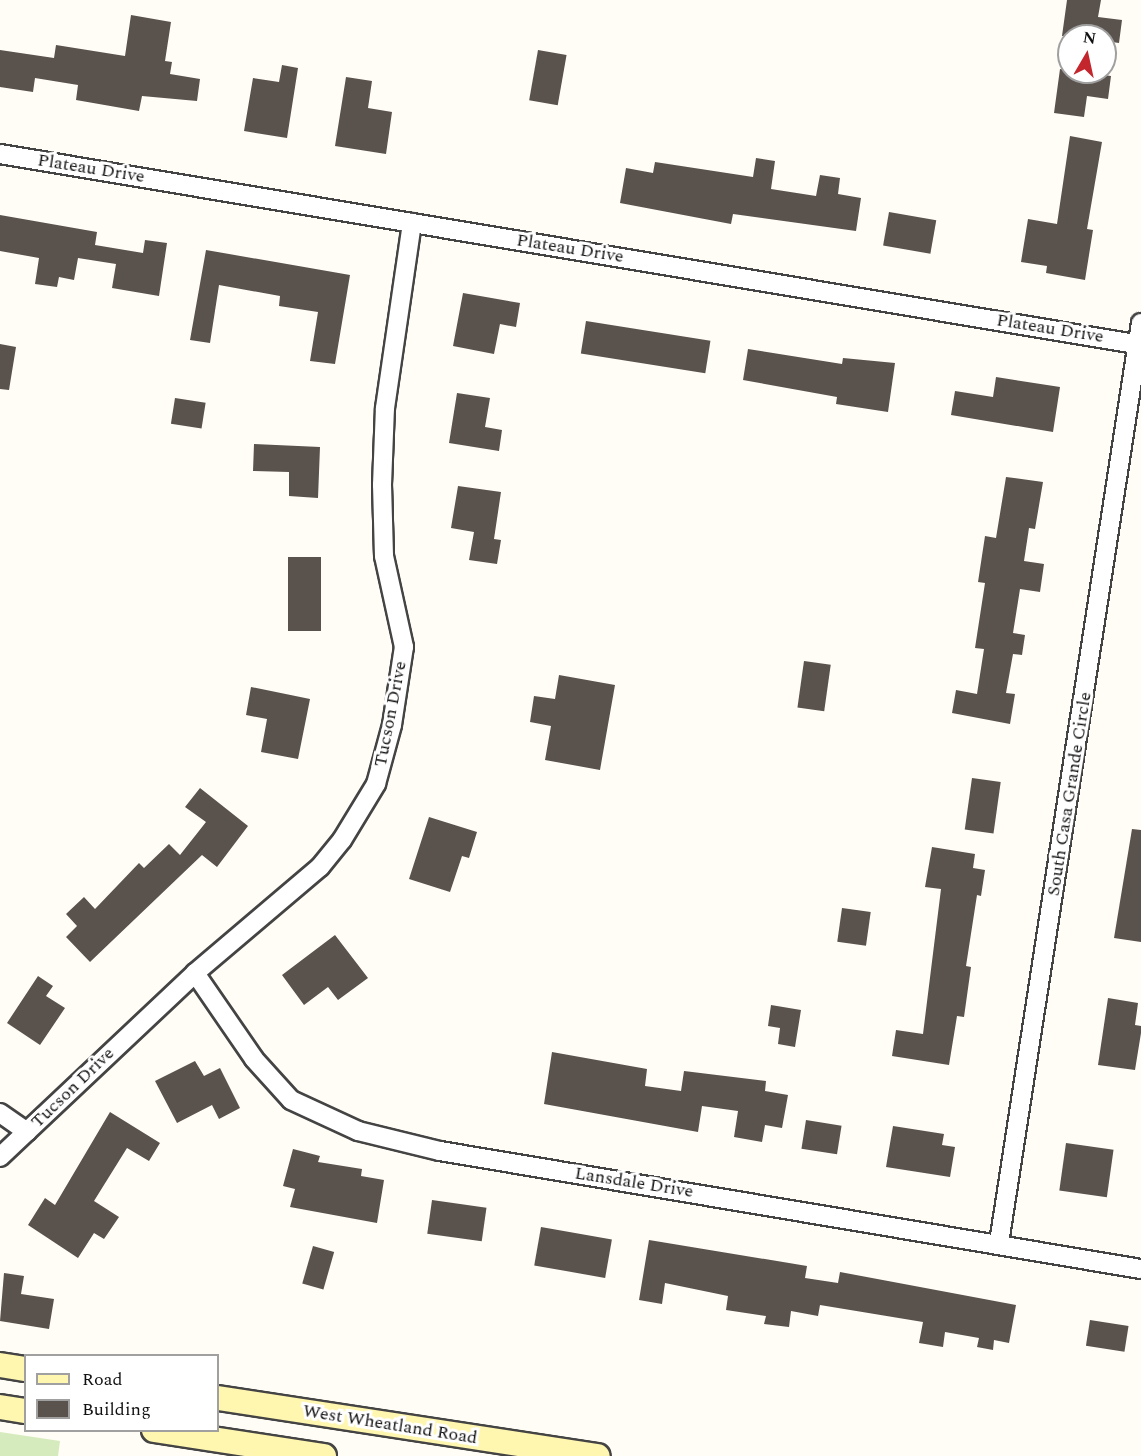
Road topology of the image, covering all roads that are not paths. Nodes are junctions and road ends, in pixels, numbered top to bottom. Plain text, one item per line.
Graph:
1 (0, 154) edge
2 (412, 223) junction
3 (1141, 323) edge
4 (1139, 344) edge
5 (195, 973) junction
6 (0, 1113) edge
7 (27, 1132) junction
8 (0, 1157) edge
9 (999, 1243) junction
10 (1141, 1269) edge
11 (0, 1365) edge
12 (24, 1369) edge
13 (219, 1398) edge
14 (0, 1407) edge
15 (24, 1411) edge
16 (161, 1432) edge
17 (324, 1456) edge
18 (598, 1456) edge

1 - 2 street, Plateau Drive
2 - 4 street, Plateau Drive
2 - 5 street, Tucson Drive
3 - 4 street, South Casa Grande Circle
4 - 9 street, South Casa Grande Circle
5 - 7 street, Tucson Drive
5 - 9 street, Lansdale Drive
6 - 7 street
7 - 8 street, Tucson Drive
9 - 10 street, Lansdale Drive
11 - 12 main road
13 - 18 main road, West Wheatland Road
14 - 15 main road
16 - 17 main road

